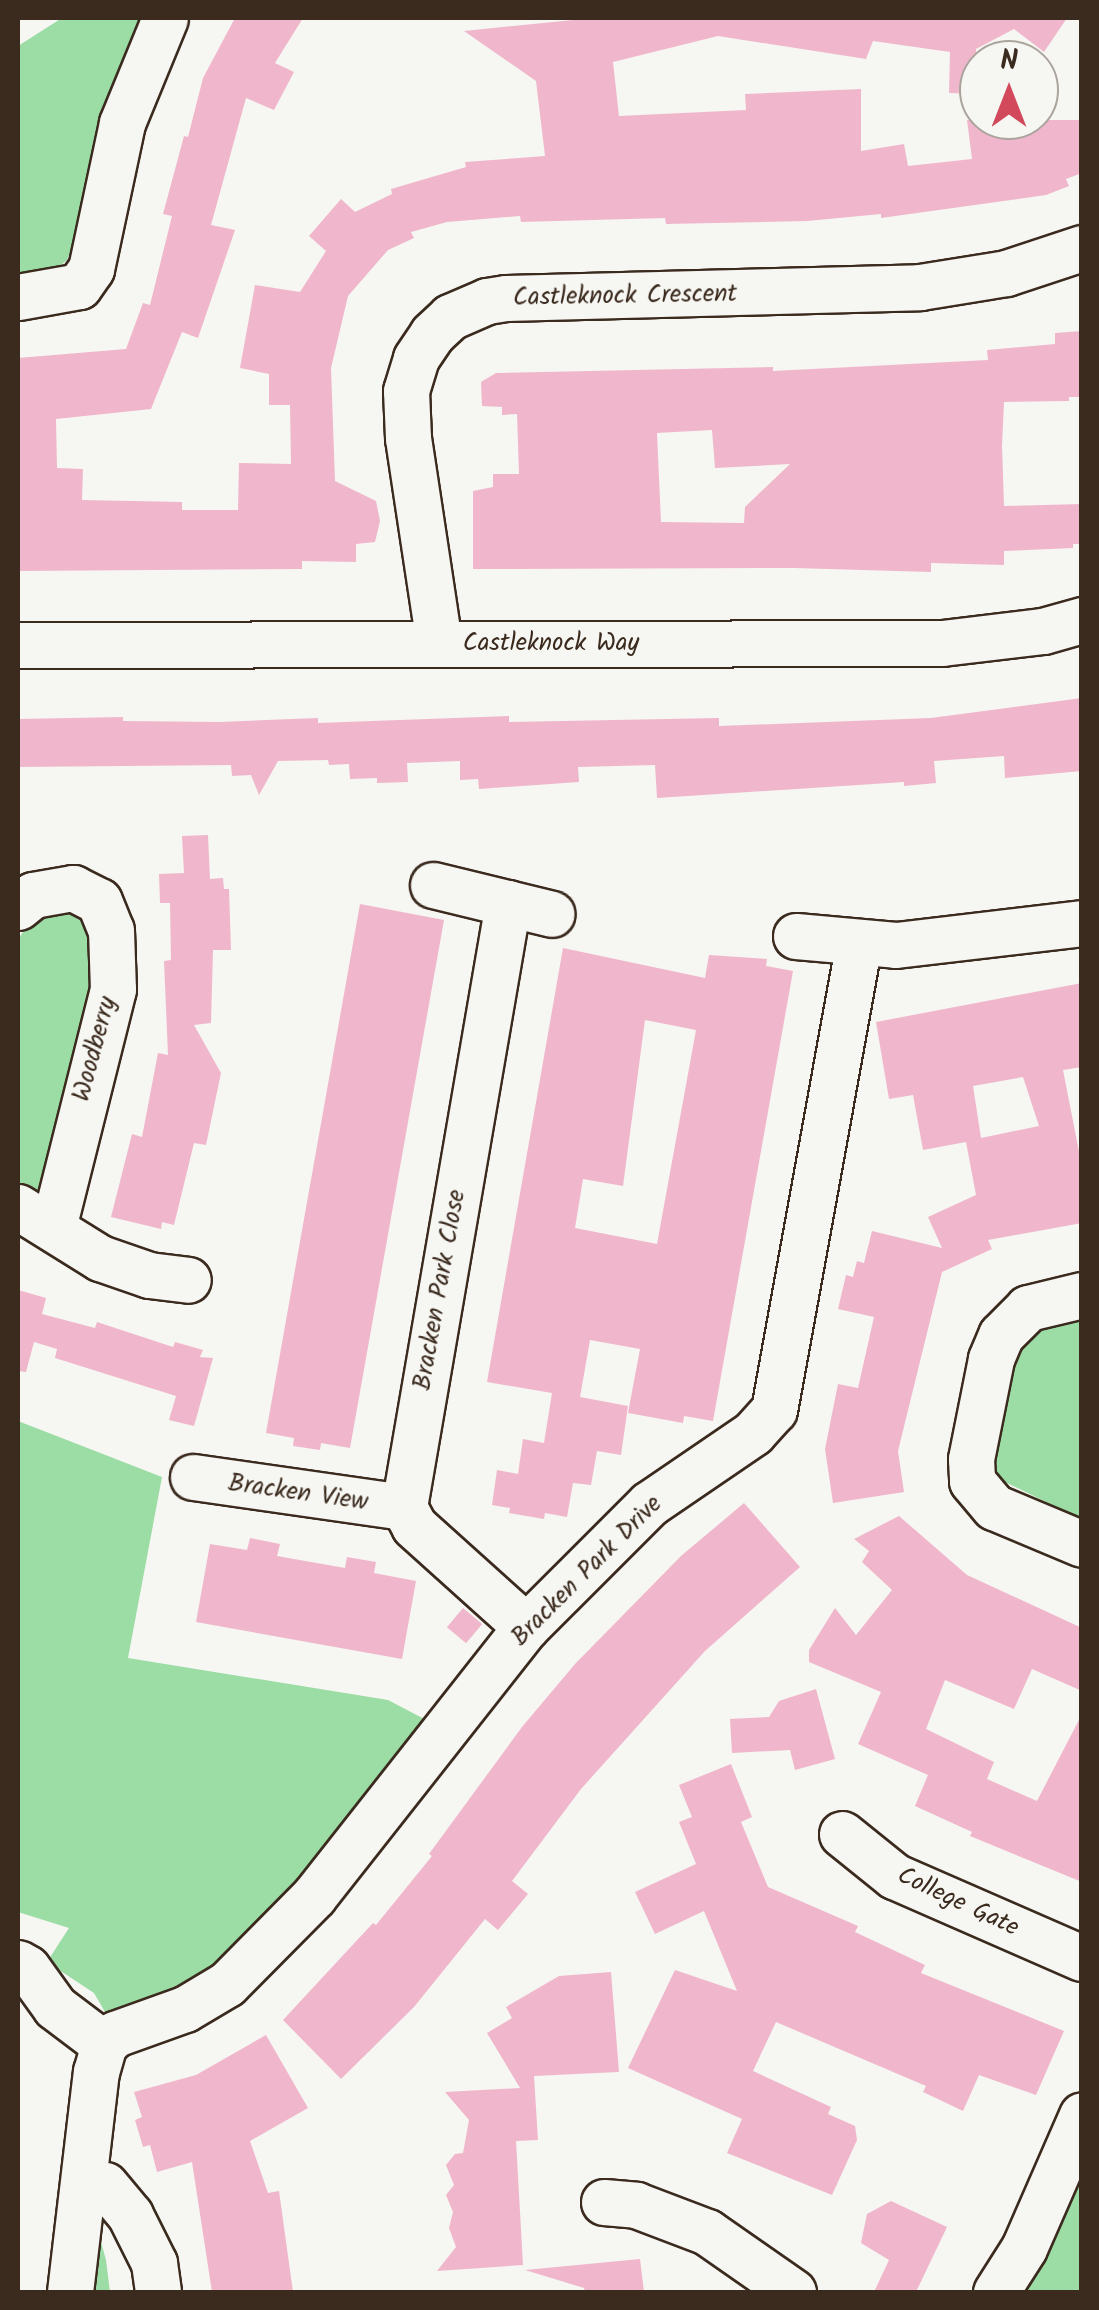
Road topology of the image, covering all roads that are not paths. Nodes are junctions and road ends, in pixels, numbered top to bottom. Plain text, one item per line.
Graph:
1 (165, 18) edge
2 (1082, 248) edge
3 (18, 297) edge
4 (1082, 620) edge
5 (438, 642) junction
6 (18, 645) edge
7 (433, 886) dead end
8 (508, 903) junction
9 (18, 907) edge
10 (552, 914) dead end
11 (1082, 923) edge
12 (796, 936) dead end
13 (859, 944) junction
14 (35, 1217) edge
15 (188, 1280) dead end
16 (1082, 1295) edge
17 (193, 1477) dead end
18 (404, 1507) junction
19 (1082, 1544) edge
20 (526, 1627) junction
21 (842, 1834) dead end
22 (1082, 1958) edge
23 (18, 1964) edge
24 (104, 2044) junction
25 (1082, 2114) edge
26 (82, 2198) junction
27 (604, 2202) dead end
28 (70, 2292) edge
29 (158, 2292) edge
30 (792, 2292) edge
31 (996, 2292) edge

1 - 3 street
2 - 5 street, Castleknock Crescent
4 - 5 street, Castleknock Way
5 - 6 street, Castleknock Way
7 - 8 street
8 - 10 street
8 - 18 street, Bracken Park Close
9 - 14 street, Woodberry
11 - 13 street
12 - 13 street
13 - 20 street, Bracken Park Drive
14 - 15 street, Woodberry
16 - 19 street
17 - 18 street, Bracken View
18 - 20 street
20 - 24 street, Bracken Park Drive
21 - 22 street, College Gate
23 - 24 street
24 - 26 street
25 - 31 street
26 - 28 street
26 - 29 street
27 - 30 street

